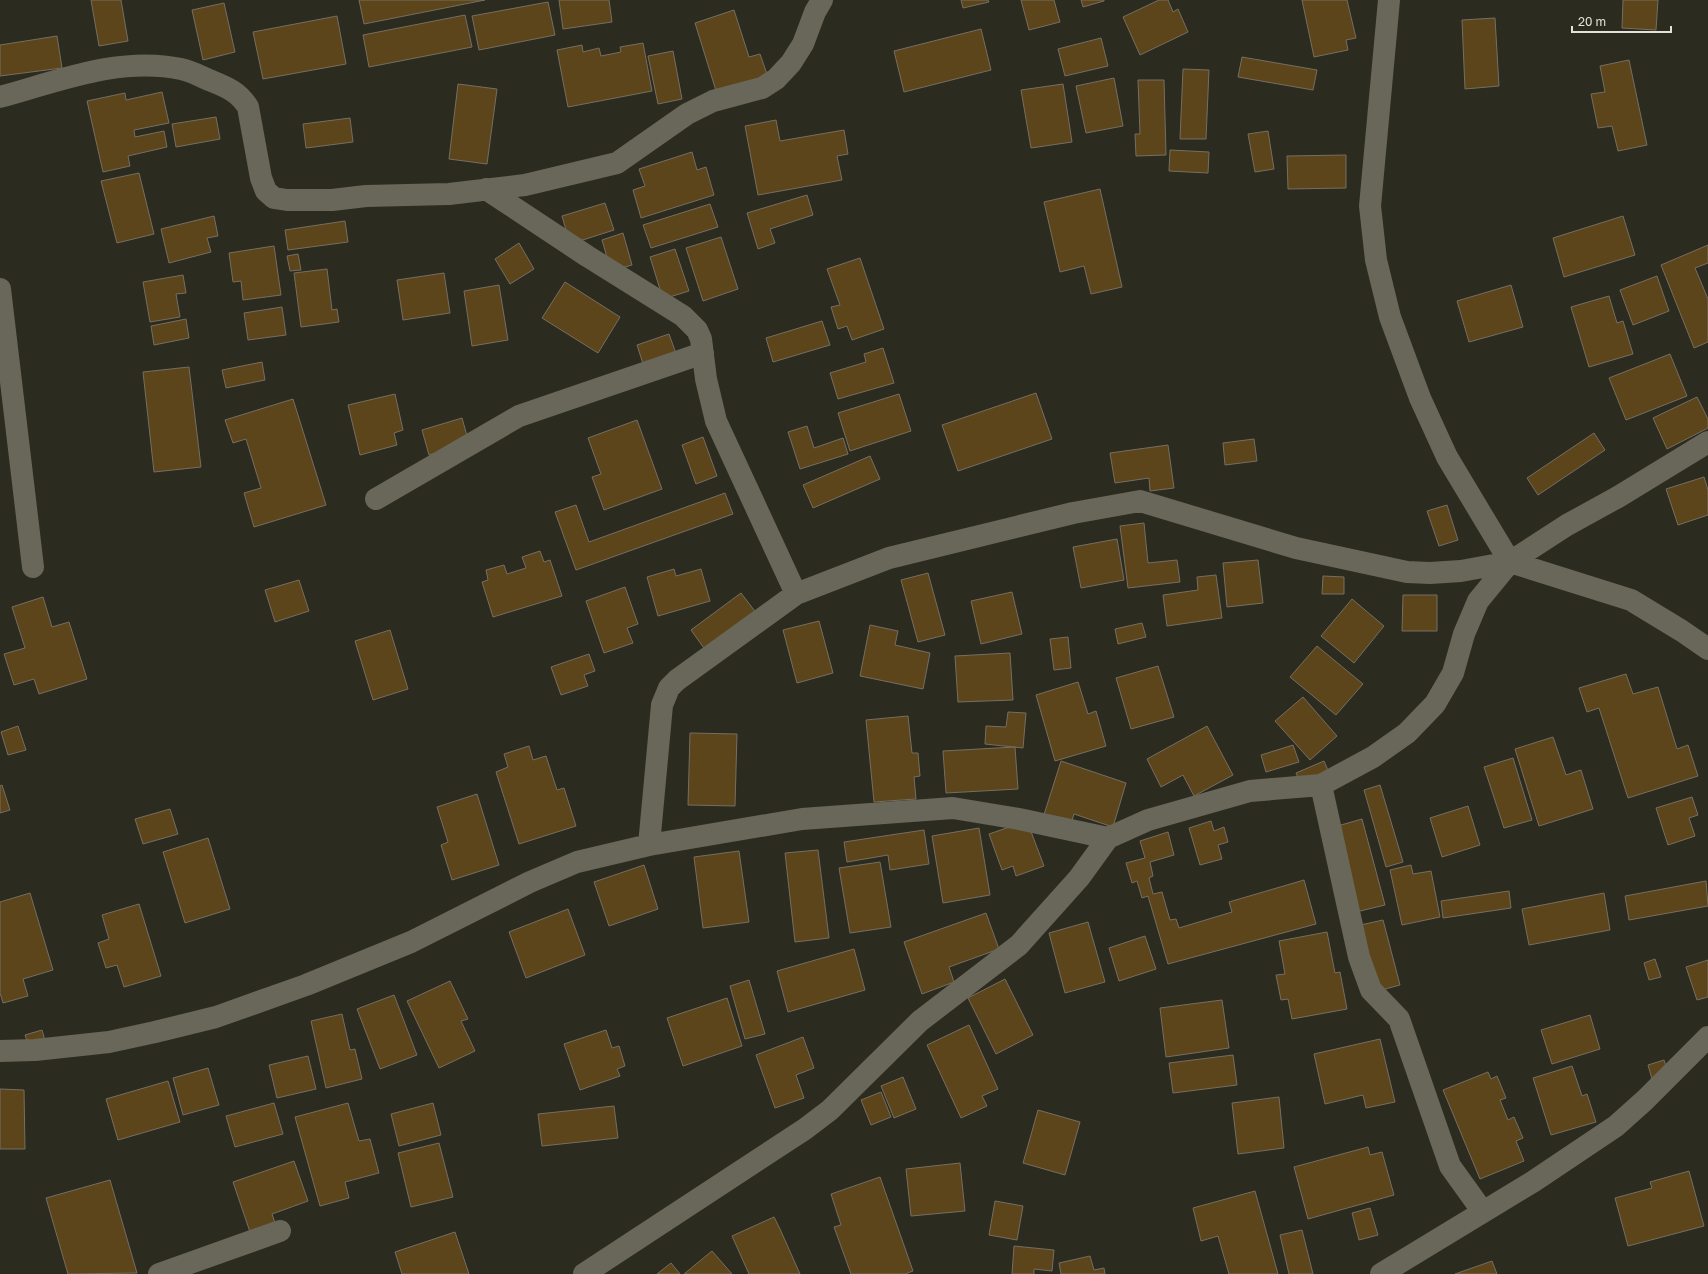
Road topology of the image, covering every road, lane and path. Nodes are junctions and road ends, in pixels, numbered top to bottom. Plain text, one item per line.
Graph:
1 (822, 0) edge
2 (1389, 0) edge
3 (0, 97) edge
4 (486, 189) junction
5 (0, 289) edge
6 (703, 353) junction
7 (1708, 442) edge
8 (376, 498) dead end
9 (1510, 562) junction
10 (33, 567) dead end
11 (796, 594) junction
12 (1708, 649) edge
13 (1321, 785) junction
14 (1108, 838) junction
15 (649, 845) junction
16 (1708, 1037) edge
17 (0, 1051) edge
18 (1483, 1212) junction
19 (280, 1231) dead end
20 (159, 1274) edge
21 (584, 1274) edge
22 (1381, 1274) edge

1 - 4 street
2 - 9 street
3 - 4 street
4 - 6 street
5 - 10 street
6 - 8 street
6 - 11 street
7 - 9 street
9 - 11 street
9 - 12 street
9 - 13 street
11 - 15 street
13 - 14 street
13 - 18 street
14 - 15 street
14 - 21 street
15 - 17 street
16 - 18 street
18 - 22 street
19 - 20 street

